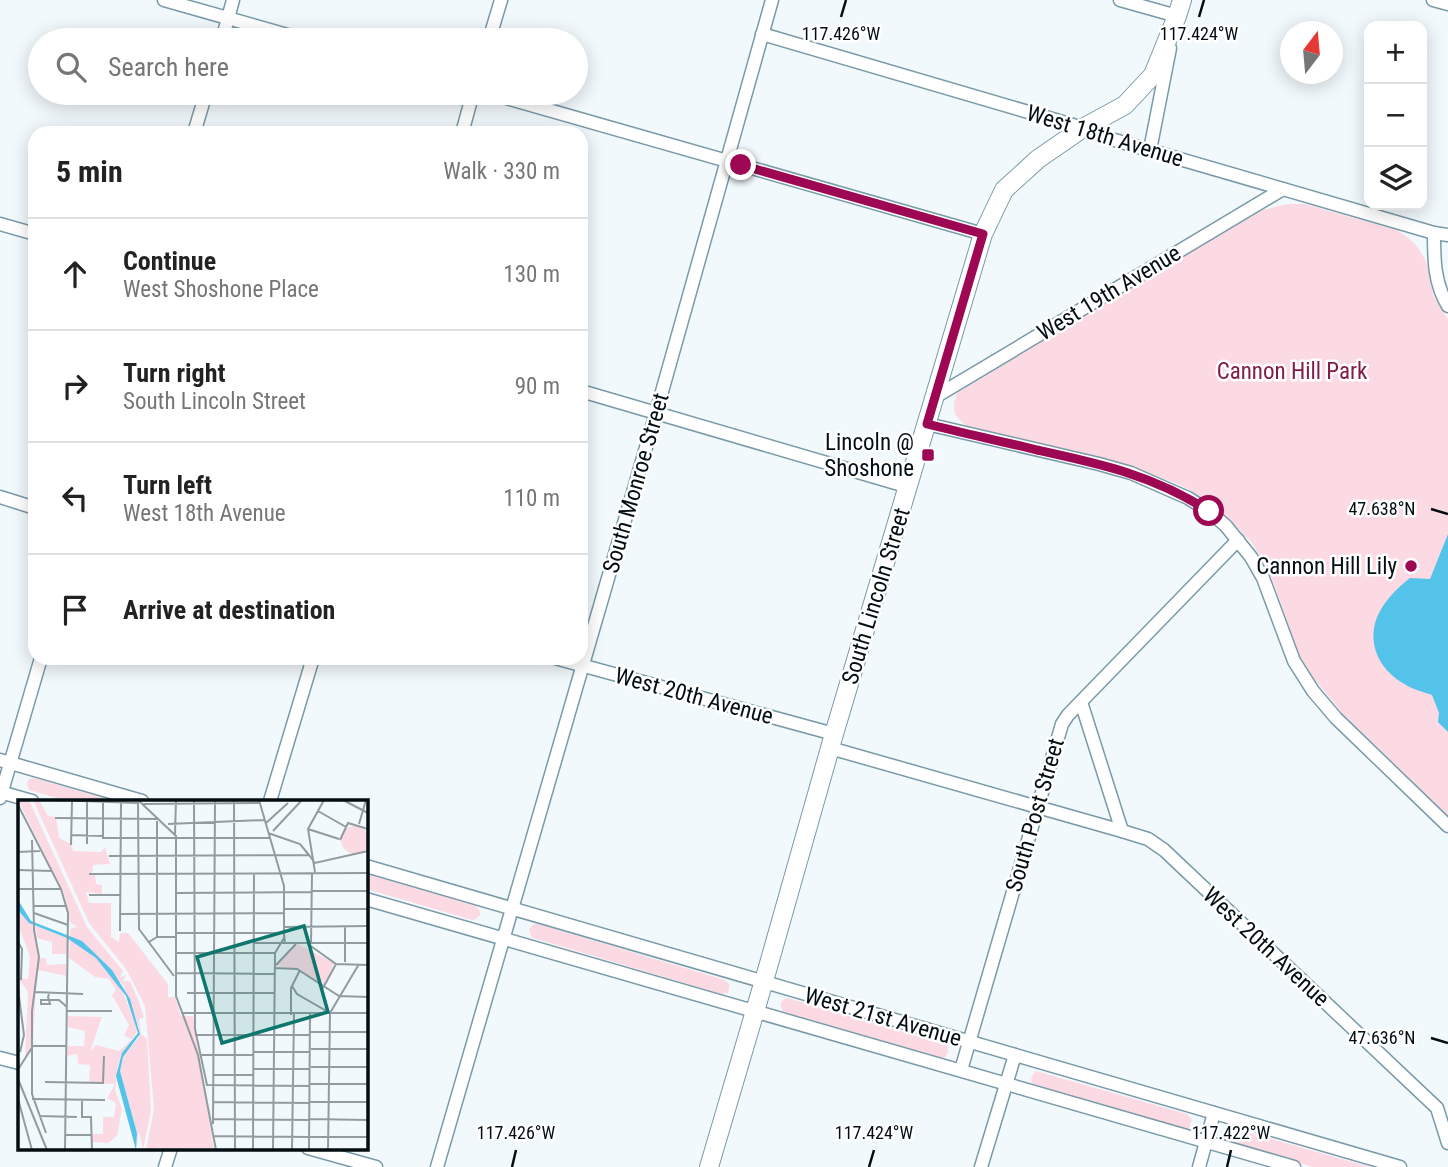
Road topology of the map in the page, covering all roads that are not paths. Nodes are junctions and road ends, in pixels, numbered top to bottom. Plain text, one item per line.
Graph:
1 (164, 0) edge
2 (233, 0) edge
3 (501, 0) edge
4 (772, 0) edge
5 (1120, 0) edge
6 (1433, 0) edge
7 (1448, 4) edge
8 (1179, 8) edge
9 (228, 18) junction
10 (225, 28) edge
11 (263, 28) edge
12 (493, 28) edge
13 (762, 34) junction
14 (202, 105) edge
15 (470, 105) edge
16 (531, 105) edge
17 (196, 126) edge
18 (464, 126) edge
19 (1083, 128) junction
20 (1150, 150) junction
21 (726, 161) junction
22 (1283, 189) junction
23 (0, 224) edge
24 (28, 232) edge
25 (1434, 233) junction
26 (983, 234) junction
27 (1448, 235) edge
28 (1448, 306) edge
29 (588, 393) edge
30 (935, 397) junction
31 (656, 413) junction
32 (927, 424) junction
33 (909, 487) junction
34 (0, 497) edge
35 (28, 506) edge
36 (1238, 540) junction
37 (588, 645) edge
38 (39, 665) edge
39 (311, 665) edge
40 (579, 665) edge
41 (582, 666) junction
42 (1081, 702) junction
43 (832, 741) junction
44 (5, 762) edge
45 (1, 794) edge
46 (28, 800) edge
47 (138, 800) edge
48 (270, 800) edge
49 (1037, 807) junction
50 (1448, 826) edge
51 (1122, 831) junction
52 (368, 867) edge
53 (368, 900) edge
54 (512, 909) junction
55 (504, 939) junction
56 (764, 983) junction
57 (755, 1011) junction
58 (969, 1042) junction
59 (1015, 1055) junction
60 (0, 1058) edge
61 (18, 1063) edge
62 (961, 1070) junction
63 (1007, 1083) junction
64 (1214, 1113) junction
65 (1206, 1142) junction
66 (1448, 1143) edge
67 (170, 1150) edge
68 (315, 1150) edge
69 (165, 1167) edge
70 (376, 1167) edge
71 (438, 1167) edge
72 (709, 1167) edge
73 (981, 1167) edge
74 (1199, 1167) edge
75 (1294, 1167) edge
76 (1400, 1167) edge

1 - 9 street
2 - 9 street
3 - 12 street
4 - 13 street, South Monroe Street
5 - 8 street
6 - 7 street
8 - 19 street, South Lincoln Street
8 - 20 street
9 - 10 street
9 - 11 street
13 - 19 street, West 18th Avenue
13 - 21 street, South Monroe Street
14 - 17 street
15 - 18 street
16 - 21 street
19 - 20 street, West 18th Avenue
19 - 26 street, South Lincoln Street
20 - 22 street, West 18th Avenue
21 - 26 street
21 - 31 street, South Monroe Street
22 - 25 street, West 18th Avenue
22 - 30 street, West 19th Avenue
23 - 24 street
25 - 27 street, West 18th Avenue
25 - 28 street
26 - 30 street, South Lincoln Street
29 - 31 street
30 - 32 street, South Lincoln Street
31 - 33 street
31 - 37 street, South Monroe Street
32 - 33 street, South Lincoln Street
32 - 36 street
33 - 43 street, South Lincoln Street
34 - 35 street
36 - 42 street, South Post Street
36 - 50 street
38 - 44 street
39 - 48 street
40 - 41 street, West 20th Avenue
41 - 43 street, West 20th Avenue
41 - 54 street, South Monroe Street
42 - 49 street, South Post Street
42 - 51 street
43 - 49 street, West 20th Avenue
43 - 56 street, South Lincoln Street
44 - 45 street
44 - 47 street
45 - 46 street
49 - 51 street, West 20th Avenue
49 - 58 street, South Post Street
51 - 66 street, West 20th Avenue
52 - 54 street, West 21st Avenue
53 - 55 street, West 21st Avenue
54 - 55 street, South Monroe Street
54 - 56 street, West 21st Avenue
55 - 57 street, West 21st Avenue
55 - 71 street, South Monroe Street
56 - 57 street, South Lincoln Street
56 - 58 street, West 21st Avenue
57 - 62 street, West 21st Avenue
57 - 72 street, South Lincoln Street
58 - 59 street, West 21st Avenue
58 - 62 street, South Post Street
59 - 63 street
59 - 64 street, West 21st Avenue
60 - 61 street
62 - 63 street, West 21st Avenue
63 - 65 street, West 21st Avenue
63 - 73 street
64 - 65 street
64 - 76 street, West 21st Avenue
65 - 74 street
65 - 75 street, West 21st Avenue
67 - 69 street
68 - 70 street

